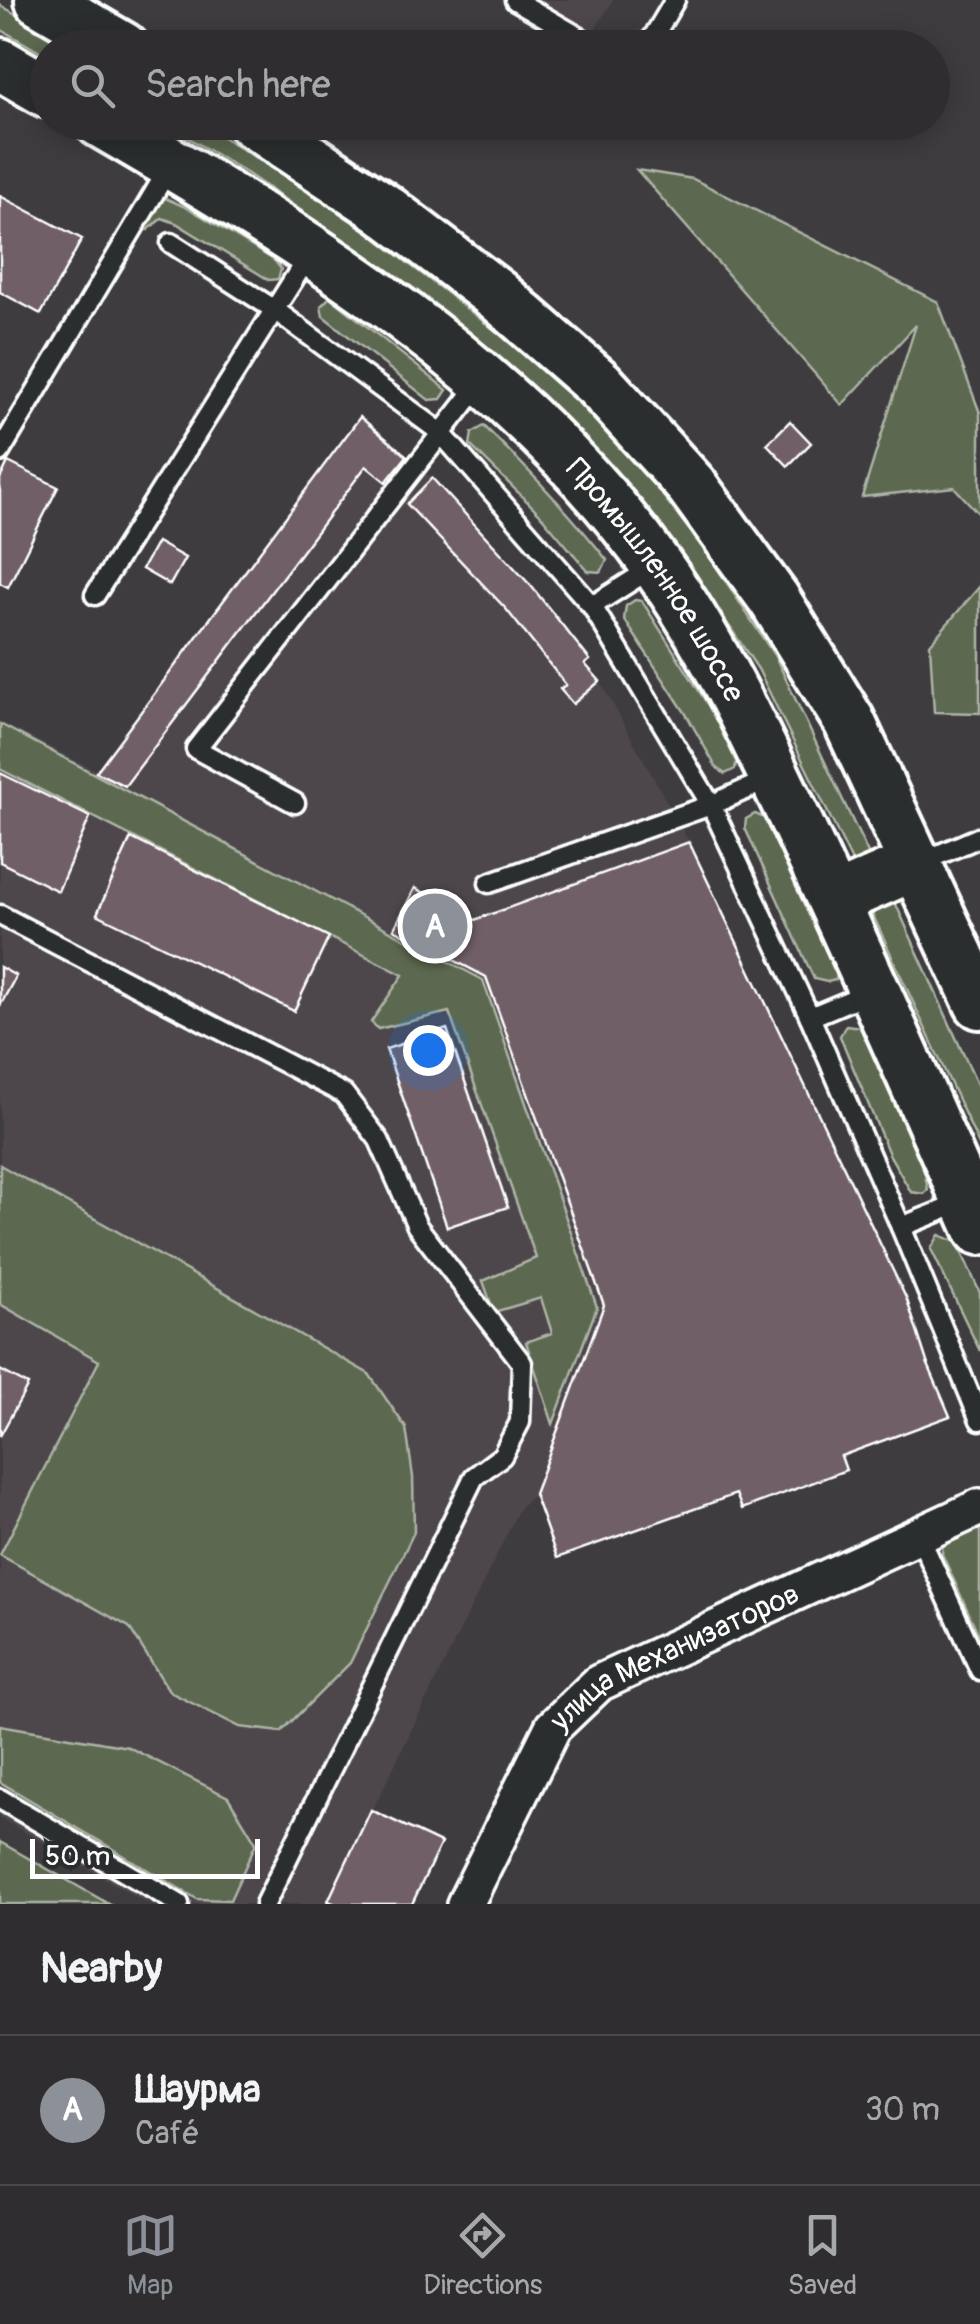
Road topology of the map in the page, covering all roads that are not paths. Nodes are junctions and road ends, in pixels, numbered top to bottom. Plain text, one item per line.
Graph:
1 (41, 0) edge
2 (515, 0) edge
3 (675, 0) edge
4 (92, 30) edge
5 (567, 30) edge
6 (657, 30) edge
7 (0, 64) edge
8 (30, 82) edge
9 (131, 140) edge
10 (280, 140) edge
11 (172, 164) junction
12 (171, 243) dead end
13 (312, 250) junction
14 (275, 310) junction
15 (484, 380) junction
16 (440, 432) junction
17 (0, 452) edge
18 (656, 565) junction
19 (96, 595) dead end
20 (592, 606) junction
21 (775, 777) junction
22 (295, 803) dead end
23 (711, 805) junction
24 (980, 837) edge
25 (916, 864) junction
26 (489, 883) dead end
27 (834, 900) junction
28 (0, 915) edge
29 (874, 990) junction
30 (980, 1002) edge
31 (810, 1017) junction
32 (974, 1215) edge
33 (902, 1227) junction
34 (980, 1420) edge
35 (980, 1507) edge
36 (918, 1533) junction
37 (980, 1670) edge
38 (0, 1799) edge
39 (180, 1904) edge
40 (265, 1904) edge
41 (466, 1904) edge

1 - 4 main road
2 - 5 lane
3 - 6 lane
7 - 8 main road
9 - 11 main road, Промышленное шоссе
10 - 25 main road
11 - 13 main road, Промышленное шоссе
11 - 17 lane
12 - 14 lane
13 - 14 lane
13 - 15 main road, Промышленное шоссе
14 - 16 lane
14 - 19 lane
15 - 16 lane
15 - 18 main road, Промышленное шоссе
16 - 20 lane
16 - 22 lane
18 - 20 lane
18 - 21 main road, Промышленное шоссе
20 - 23 lane
21 - 23 lane
21 - 27 main road, Промышленное шоссе
23 - 26 lane
23 - 31 lane
24 - 25 lane
25 - 27 main road
25 - 30 main road
27 - 29 main road, Промышленное шоссе
28 - 40 lane
29 - 31 lane
29 - 32 main road, Промышленное шоссе
31 - 33 lane
32 - 33 lane
33 - 34 lane
35 - 36 street, улица Механизаторов
36 - 37 lane
36 - 41 street, улица Механизаторов
38 - 39 lane

